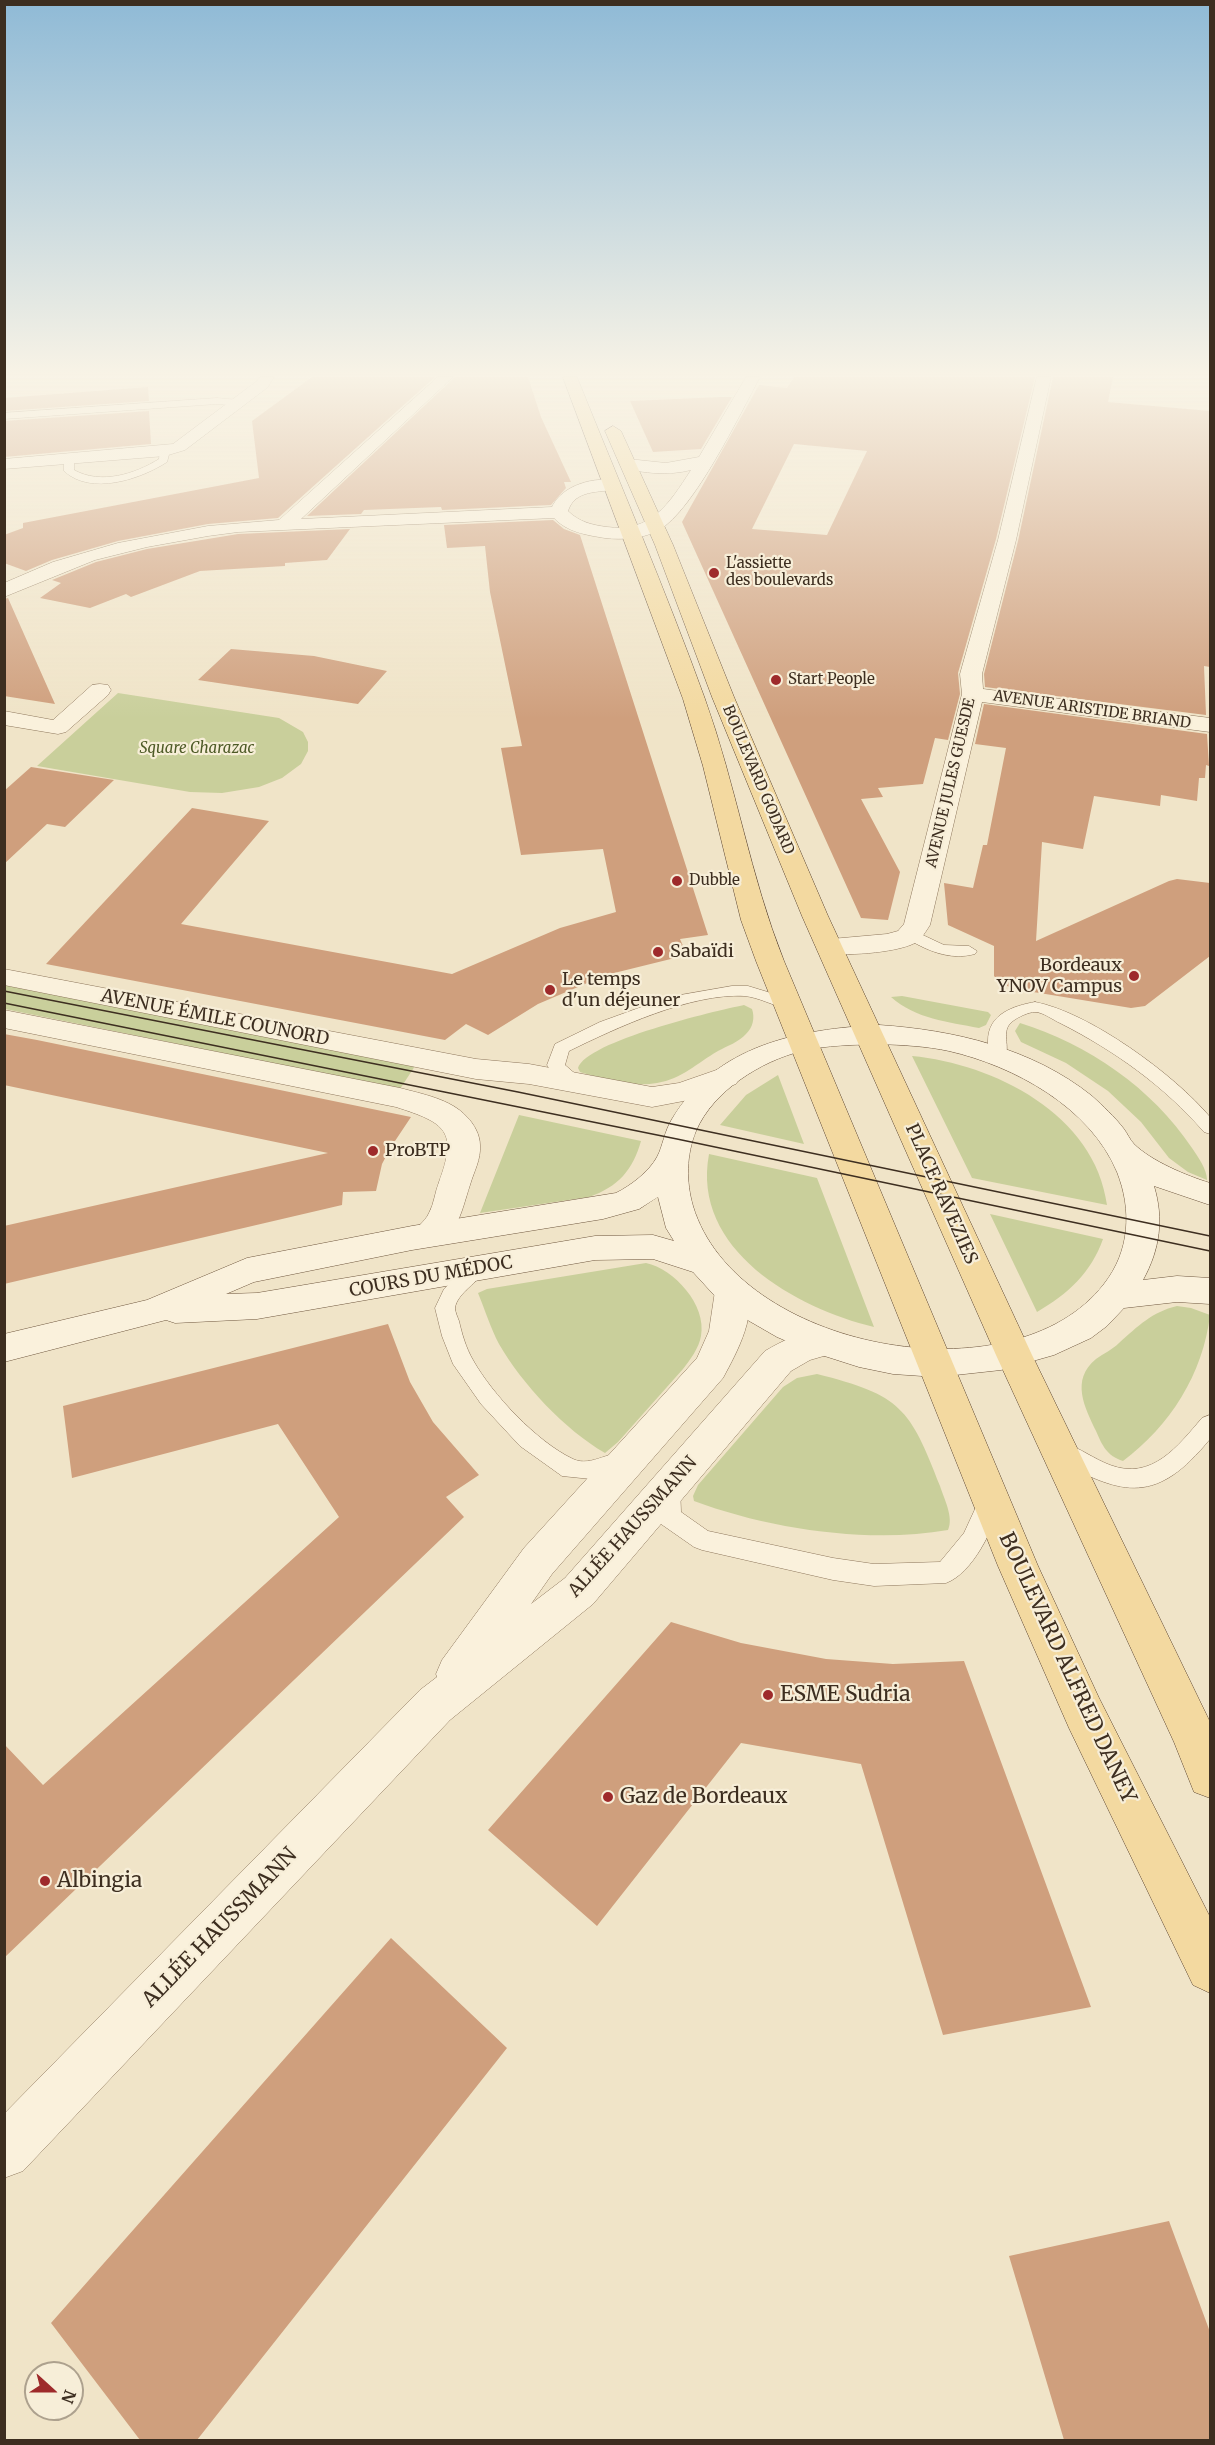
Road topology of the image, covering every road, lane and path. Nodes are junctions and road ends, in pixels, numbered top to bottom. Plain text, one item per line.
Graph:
1 (321, 491) edge
2 (577, 491) edge
3 (613, 491) edge
4 (640, 491) edge
5 (685, 491) edge
6 (1018, 491) edge
7 (559, 512) junction
8 (284, 525) junction
9 (655, 525) junction
10 (630, 533) junction
11 (4, 591) edge
12 (100, 690) dead end
13 (973, 694) junction
14 (4, 718) edge
15 (1210, 725) edge
16 (910, 934) junction
17 (830, 946) junction
18 (969, 951) dead end
19 (4, 977) edge
20 (788, 1004) junction
21 (4, 1018) edge
22 (868, 1033) junction
23 (804, 1041) junction
24 (998, 1055) junction
25 (725, 1077) junction
26 (577, 1083) junction
27 (1210, 1128) edge
28 (1123, 1151) junction
29 (673, 1159) junction
30 (1210, 1194) edge
31 (428, 1235) junction
32 (705, 1263) junction
33 (476, 1269) junction
34 (732, 1291) junction
35 (1210, 1291) edge
36 (1116, 1296) junction
37 (154, 1311) junction
38 (821, 1343) junction
39 (4, 1348) edge
40 (1014, 1355) junction
41 (934, 1364) junction
42 (1210, 1424) edge
43 (1059, 1449) junction
44 (628, 1460) junction
45 (669, 1488) junction
46 (990, 1498) junction
47 (435, 1705) junction
48 (1210, 1776) edge
49 (1210, 1968) edge
50 (4, 2152) edge

1 - 8 street
2 - 7 street
3 - 10 main road, BOULEVARD GODARD
4 - 9 main road, BOULEVARD GODARD
5 - 9 street
6 - 13 street, AVENUE JULES GUESDE
7 - 8 street
7 - 10 street
8 - 11 street
9 - 10 street
9 - 17 main road, BOULEVARD GODARD
10 - 20 main road, BOULEVARD GODARD
12 - 14 street
13 - 15 street, AVENUE ARISTIDE BRIAND
13 - 16 street, AVENUE JULES GUESDE
16 - 17 street
16 - 18 lane
17 - 22 main road, BOULEVARD GODARD
19 - 26 street, AVENUE ÉMILE COUNORD
20 - 23 main road, BOULEVARD GODARD
20 - 26 lane
21 - 31 street
22 - 23 street
22 - 24 street
22 - 40 main road, PLACE RAVEZIES
23 - 25 street
23 - 41 main road
24 - 27 lane
24 - 28 street
25 - 26 street
25 - 29 street
28 - 30 street
28 - 36 street
29 - 31 street, COURS DU MÉDOC
29 - 32 street
31 - 37 street, COURS DU MÉDOC
32 - 33 street, COURS DU MÉDOC
32 - 34 street
33 - 37 street, COURS DU MÉDOC
33 - 44 lane
34 - 38 street
34 - 44 street, ALLÉE HAUSSMANN
35 - 36 street
36 - 40 street
37 - 39 street, COURS DU MÉDOC
38 - 41 street
38 - 45 street, ALLÉE HAUSSMANN
40 - 41 street
40 - 43 main road
41 - 46 main road, BOULEVARD ALFRED DANEY
42 - 43 lane
43 - 48 main road
44 - 47 street, ALLÉE HAUSSMANN
45 - 46 lane
45 - 47 street, ALLÉE HAUSSMANN
46 - 49 main road, BOULEVARD ALFRED DANEY
47 - 50 street, ALLÉE HAUSSMANN

